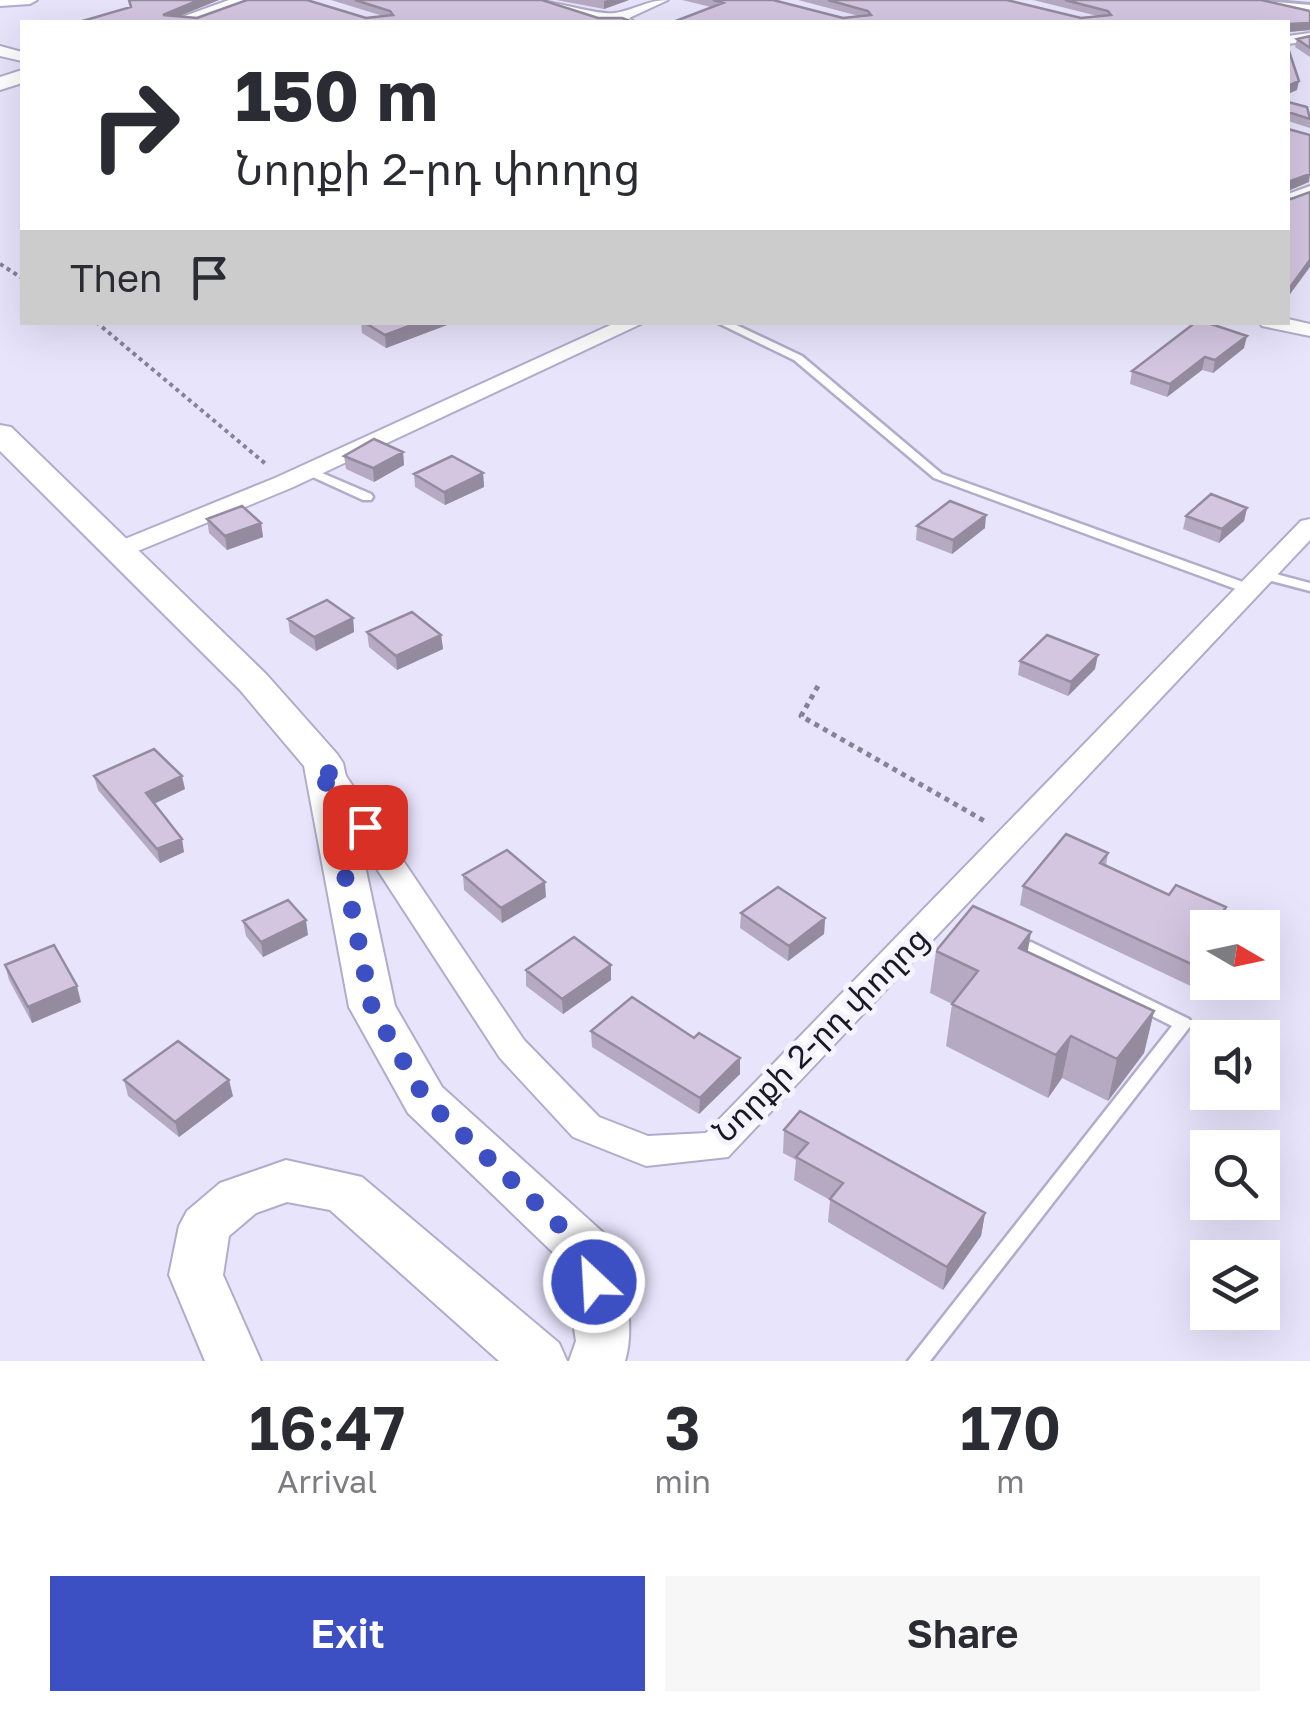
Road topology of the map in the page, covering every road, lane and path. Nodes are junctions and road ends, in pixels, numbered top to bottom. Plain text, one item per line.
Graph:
1 (30, 0) edge
2 (249, 0) edge
3 (536, 0) edge
4 (662, 0) edge
5 (1260, 0) edge
6 (0, 2) edge
7 (1310, 10) edge
8 (184, 20) edge
9 (611, 20) edge
10 (617, 20) edge
11 (100, 325) edge
12 (628, 325) edge
13 (727, 325) edge
14 (1284, 325) edge
15 (1310, 330) edge
16 (0, 434) edge
17 (297, 476) junction
18 (367, 497) dead end
19 (1310, 526) edge
20 (119, 550) junction
21 (1256, 582) junction
22 (1310, 587) edge
23 (818, 686) dead end
24 (322, 763) junction
25 (1012, 837) junction
26 (1031, 948) edge
27 (233, 1361) edge
28 (539, 1361) edge
29 (597, 1361) edge
30 (918, 1361) edge

1 - 6 street
2 - 8 main road
3 - 9 street
4 - 10 street
5 - 7 street
11 - 17 path
12 - 17 street
13 - 21 lane
14 - 15 street
16 - 20 main road
17 - 18 lane
17 - 20 street
19 - 21 street, Նորքի 2-րդ փողոց
20 - 24 main road
21 - 22 lane
21 - 25 street, Նորքի 2-րդ փողոց
23 - 25 path
24 - 25 street, Նորքի 2-րդ փողոց
24 - 29 main road
26 - 30 lane
27 - 28 main road

